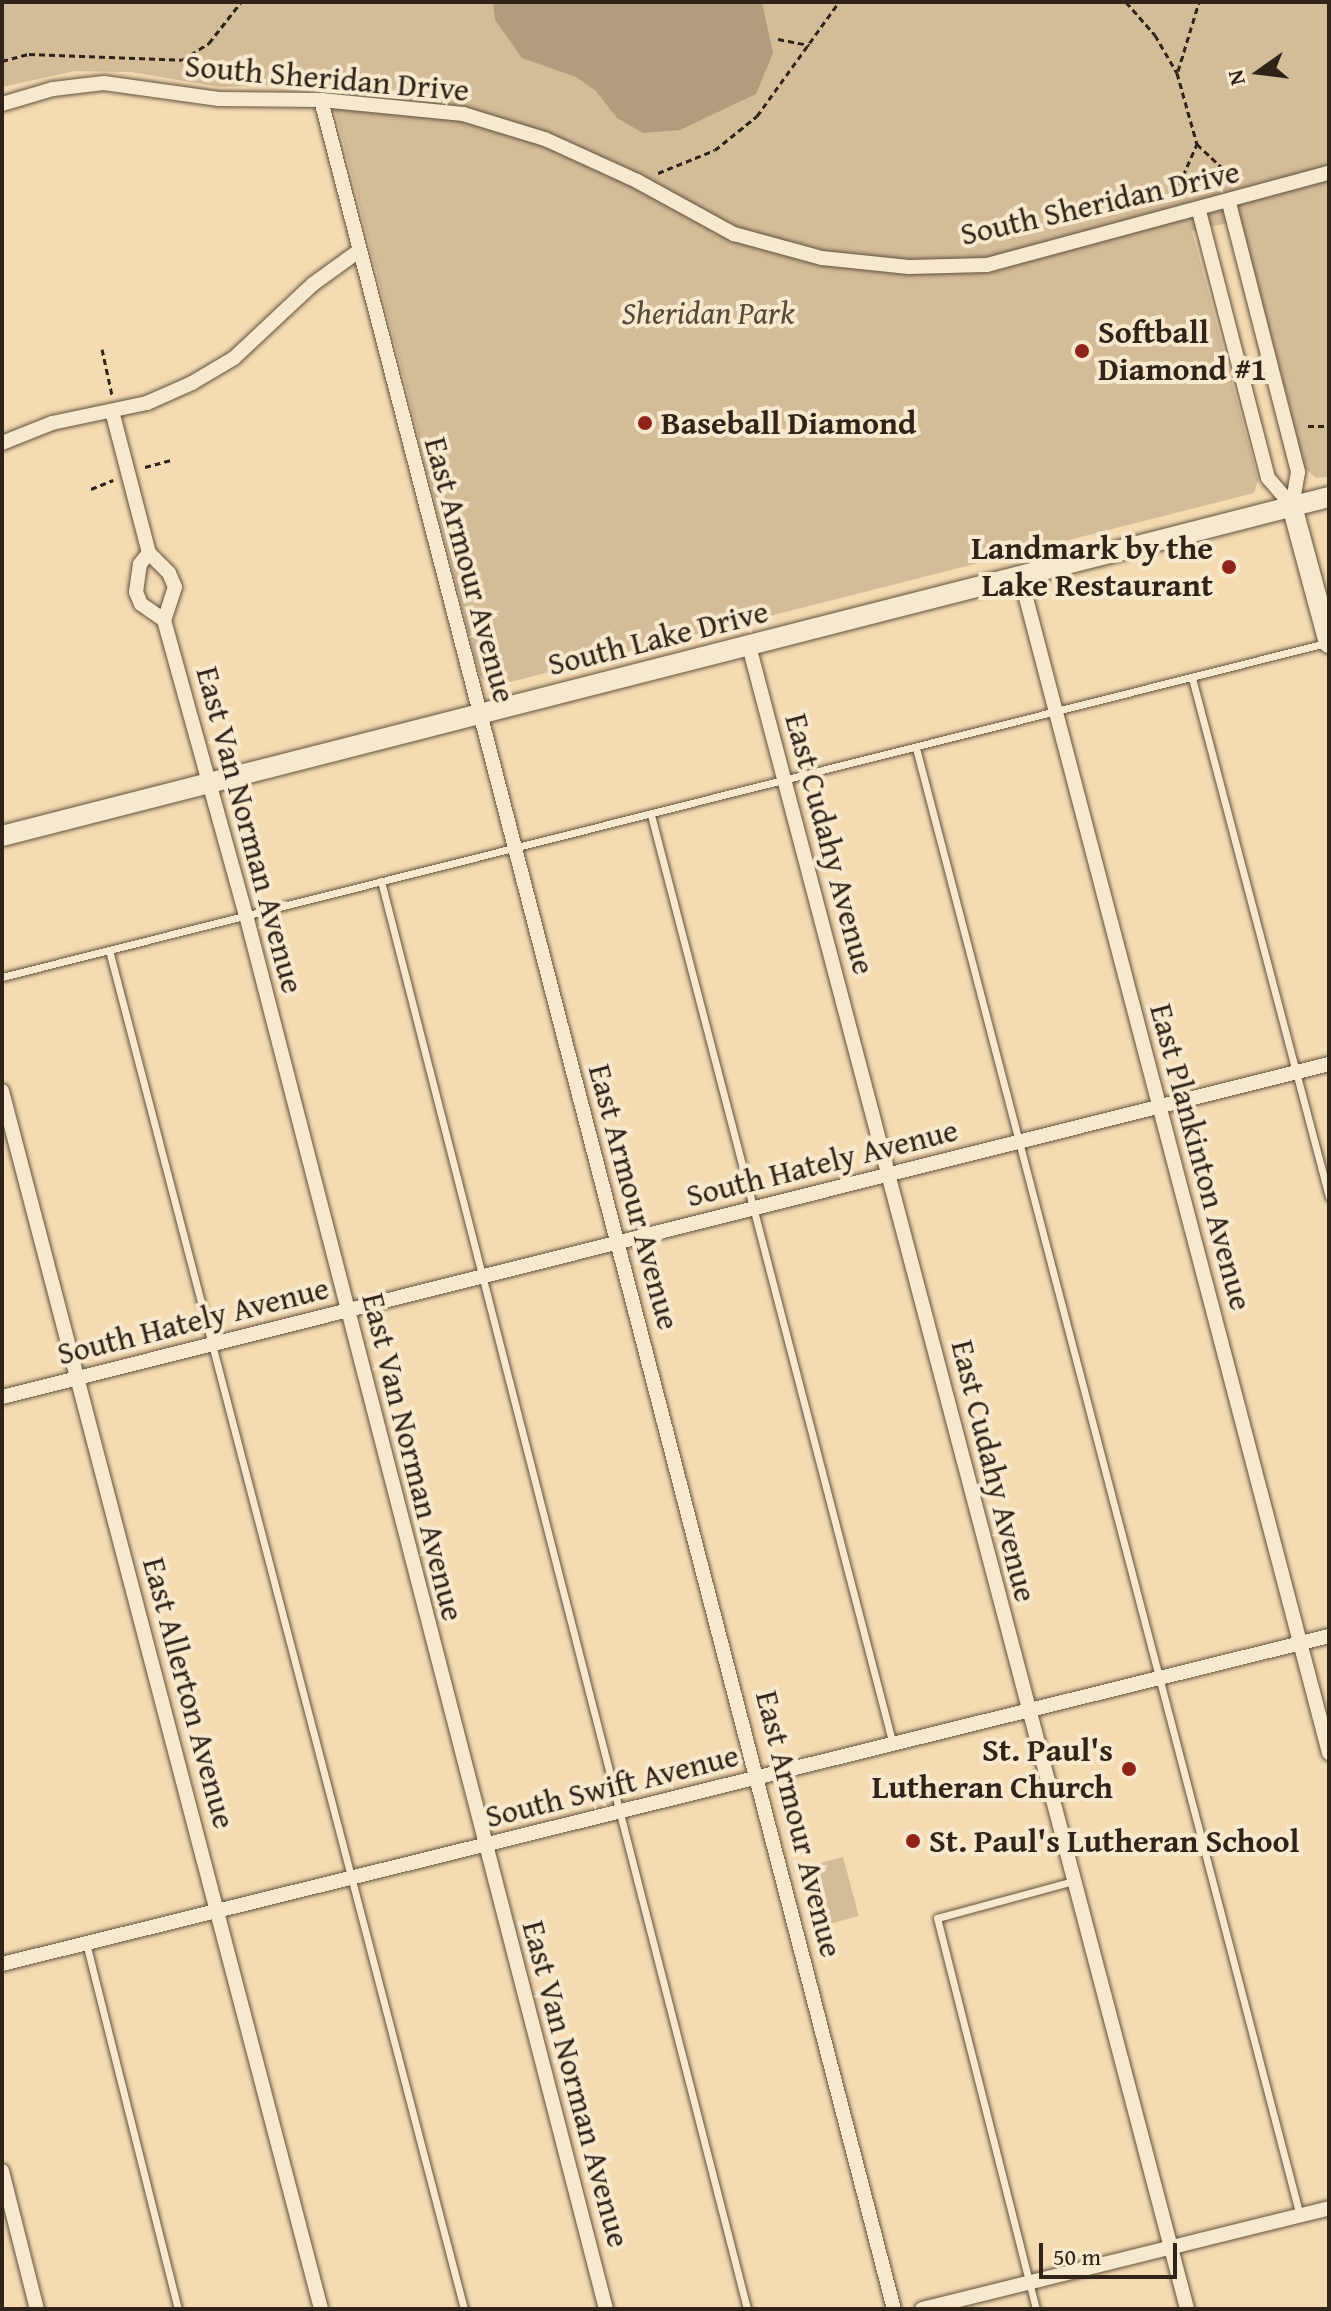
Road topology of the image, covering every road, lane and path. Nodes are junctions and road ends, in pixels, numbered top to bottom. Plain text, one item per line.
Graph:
1 (241, 2) edge
2 (839, 2) edge
3 (1126, 2) edge
4 (1199, 2) edge
5 (778, 39) dead end
6 (809, 45) junction
7 (2, 61) edge
8 (1177, 73) junction
9 (321, 100) junction
10 (2, 104) edge
11 (1197, 144) junction
12 (1329, 173) edge
13 (637, 181) junction
14 (1237, 181) dead end
15 (1175, 194) dead end
16 (1229, 203) junction
17 (1199, 211) junction
18 (356, 253) junction
19 (102, 349) dead end
20 (114, 411) junction
21 (1308, 426) dead end
22 (1329, 426) edge
23 (2, 443) edge
24 (172, 460) dead end
25 (128, 472) junction
26 (91, 489) dead end
27 (1329, 497) edge
28 (1292, 506) junction
29 (149, 553) junction
30 (1020, 575) junction
31 (164, 620) junction
32 (1329, 642) edge
33 (749, 646) junction
34 (1192, 678) junction
35 (1055, 713) junction
36 (479, 714) junction
37 (916, 748) junction
38 (785, 781) junction
39 (207, 782) junction
40 (651, 815) junction
41 (2, 836) edge
42 (514, 847) junction
43 (381, 881) junction
44 (246, 915) junction
45 (109, 950) junction
46 (2, 977) edge
47 (1329, 1064) edge
48 (1298, 1072) junction
49 (2, 1091) edge
50 (1157, 1106) junction
51 (1021, 1141) junction
52 (889, 1175) junction
53 (1329, 1197) edge
54 (755, 1209) junction
55 (617, 1244) junction
56 (484, 1278) junction
57 (347, 1313) junction
58 (210, 1346) junction
59 (77, 1378) junction
60 (2, 1397) edge
61 (1329, 1636) edge
62 (1301, 1643) junction
63 (1161, 1678) junction
64 (1027, 1711) junction
65 (893, 1745) junction
66 (1329, 1753) edge
67 (760, 1778) junction
68 (621, 1813) junction
69 (484, 1847) junction
70 (352, 1878) junction
71 (1073, 1881) junction
72 (218, 1911) junction
73 (86, 1943) junction
74 (2, 1964) edge
75 (2, 2171) edge
76 (1329, 2208) edge
77 (1300, 2216) junction
78 (1170, 2247) junction
79 (1029, 2282) junction
80 (37, 2309) edge
81 (178, 2309) edge
82 (321, 2309) edge
83 (464, 2309) edge
84 (606, 2309) edge
85 (747, 2309) edge
86 (894, 2309) edge
87 (922, 2309) edge
88 (1036, 2309) edge
89 (1187, 2309) edge

1 - 7 path
2 - 6 path
3 - 8 path
4 - 8 path
5 - 6 path
6 - 13 path
8 - 11 path
9 - 10 street, South Sheridan Drive
9 - 13 street, South Sheridan Drive
9 - 18 street, East Armour Avenue
11 - 14 path
11 - 15 path
12 - 16 street, South Sheridan Drive
13 - 17 street, South Sheridan Drive
16 - 17 street, South Sheridan Drive
16 - 28 street
17 - 28 street
18 - 20 street
18 - 36 street, East Armour Avenue
19 - 20 path
20 - 23 street
20 - 25 street, East Van Norman Avenue
21 - 22 path
24 - 25 path
25 - 26 path
25 - 29 street, East Van Norman Avenue
27 - 28 main road, South Lake Drive
28 - 30 main road, South Lake Drive
28 - 32 main road
29 - 31 street, East Van Norman Avenue
29 - 31 street
30 - 33 main road, South Lake Drive
30 - 35 street, East Plankinton Avenue
31 - 39 street, East Van Norman Avenue
32 - 34 lane
33 - 36 main road, South Lake Drive
33 - 38 street, East Cudahy Avenue
34 - 35 lane
34 - 48 lane
35 - 37 lane
35 - 50 street, East Plankinton Avenue
36 - 39 main road, South Lake Drive
36 - 42 street, East Armour Avenue
37 - 38 lane
37 - 51 lane
38 - 40 lane
38 - 52 street, East Cudahy Avenue
39 - 41 main road, South Lake Drive
39 - 44 street, East Van Norman Avenue
40 - 42 lane
40 - 54 lane
42 - 43 lane
42 - 55 street, East Armour Avenue
43 - 44 lane
43 - 56 lane
44 - 45 lane
44 - 57 street, East Van Norman Avenue
45 - 46 lane
45 - 58 lane
47 - 48 street, South Hately Avenue
48 - 50 street, South Hately Avenue
48 - 53 lane
49 - 59 street, East Allerton Avenue
50 - 51 street, South Hately Avenue
50 - 62 street, East Plankinton Avenue
51 - 52 street, South Hately Avenue
51 - 63 lane
52 - 54 street, South Hately Avenue
52 - 64 street, East Cudahy Avenue
54 - 55 street, South Hately Avenue
54 - 65 lane
55 - 56 street, South Hately Avenue
55 - 67 street, East Armour Avenue
56 - 57 street, South Hately Avenue
56 - 68 lane
57 - 58 street, South Hately Avenue
57 - 69 street, East Van Norman Avenue
58 - 59 street, South Hately Avenue
58 - 70 lane
59 - 60 street, South Hately Avenue
59 - 72 street, East Allerton Avenue
61 - 62 street, South Swift Avenue
62 - 63 street, South Swift Avenue
62 - 66 street, East Plankinton Avenue
63 - 64 street, South Swift Avenue
63 - 77 lane
64 - 65 street, South Swift Avenue
64 - 71 street, East Cudahy Avenue
65 - 67 street, South Swift Avenue
67 - 68 street, South Swift Avenue
67 - 86 street, East Armour Avenue
68 - 69 street, South Swift Avenue
68 - 85 lane
69 - 70 street, South Swift Avenue
69 - 84 street, East Van Norman Avenue
70 - 72 street, South Swift Avenue
70 - 83 lane
71 - 78 street, East Cudahy Avenue
71 - 79 lane
72 - 73 street, South Swift Avenue
72 - 82 street, East Allerton Avenue
73 - 74 street, South Swift Avenue
73 - 81 lane
75 - 80 street
76 - 77 street
77 - 78 street
78 - 79 street
78 - 89 street, East Cudahy Avenue
79 - 87 street
79 - 88 lane

